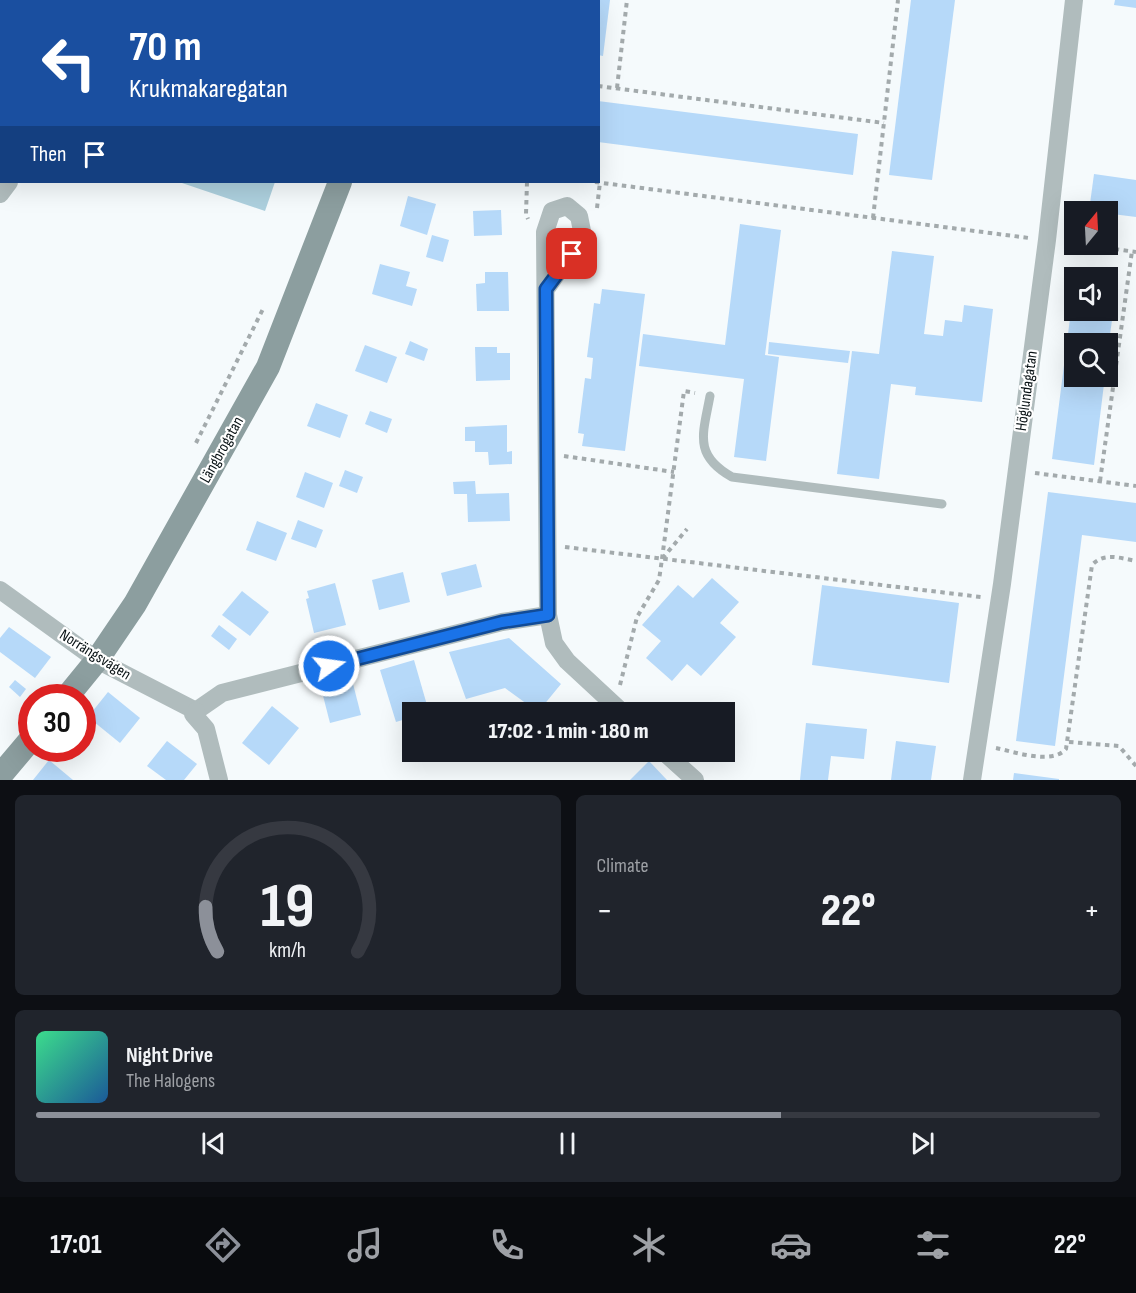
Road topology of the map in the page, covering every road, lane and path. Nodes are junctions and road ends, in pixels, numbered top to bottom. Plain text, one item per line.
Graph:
1 (627, 0) edge
2 (898, 0) edge
3 (1074, 0) edge
4 (600, 86) edge
5 (617, 88) junction
6 (884, 123) junction
7 (340, 183) edge
8 (600, 183) edge
9 (873, 218) junction
10 (1047, 240) junction
11 (1118, 250) edge
12 (1134, 252) edge
13 (546, 289) dead end
14 (265, 306) dead end
15 (710, 396) joint
16 (191, 453) dead end
17 (547, 454) junction
18 (1016, 470) junction
19 (674, 472) junction
20 (1100, 481) junction
21 (1136, 486) edge
22 (942, 504) dead end
23 (687, 529) dead end
24 (548, 545) junction
25 (662, 559) junction
26 (1136, 561) edge
27 (0, 590) edge
28 (1000, 599) junction
29 (548, 615) junction
30 (97, 660) junction
31 (77, 684) edge
32 (612, 702) edge
33 (620, 702) edge
34 (196, 711) junction
35 (1069, 741) junction
36 (978, 745) junction
37 (18, 755) edge
38 (675, 762) edge
39 (1136, 766) edge
40 (0, 776) edge
41 (219, 780) edge
42 (695, 780) edge
43 (972, 780) edge

1 - 5 path
2 - 6 path
3 - 10 street, Höglundagatan
4 - 5 path
5 - 6 path
6 - 9 path
7 - 30 street, Längbrogatan
8 - 9 path
9 - 10 path
10 - 18 street, Höglundagatan
11 - 12 path
12 - 20 path
13 - 17 street
14 - 16 path
15 - 19 path
15 - 22 lane
17 - 19 path
17 - 24 street
18 - 20 path
18 - 28 street, Höglundagatan
19 - 25 path
20 - 21 path
23 - 25 path
24 - 25 path
24 - 29 street
25 - 28 path
25 - 33 path
26 - 35 path
27 - 30 street, Norrängsvägen
28 - 36 street, Höglundagatan
29 - 32 street
29 - 34 street
30 - 31 street, Längbrogatan
30 - 34 street, Norrängsvägen
34 - 41 street
35 - 36 path
35 - 39 path
36 - 43 street, Höglundagatan
37 - 40 street
38 - 42 street

